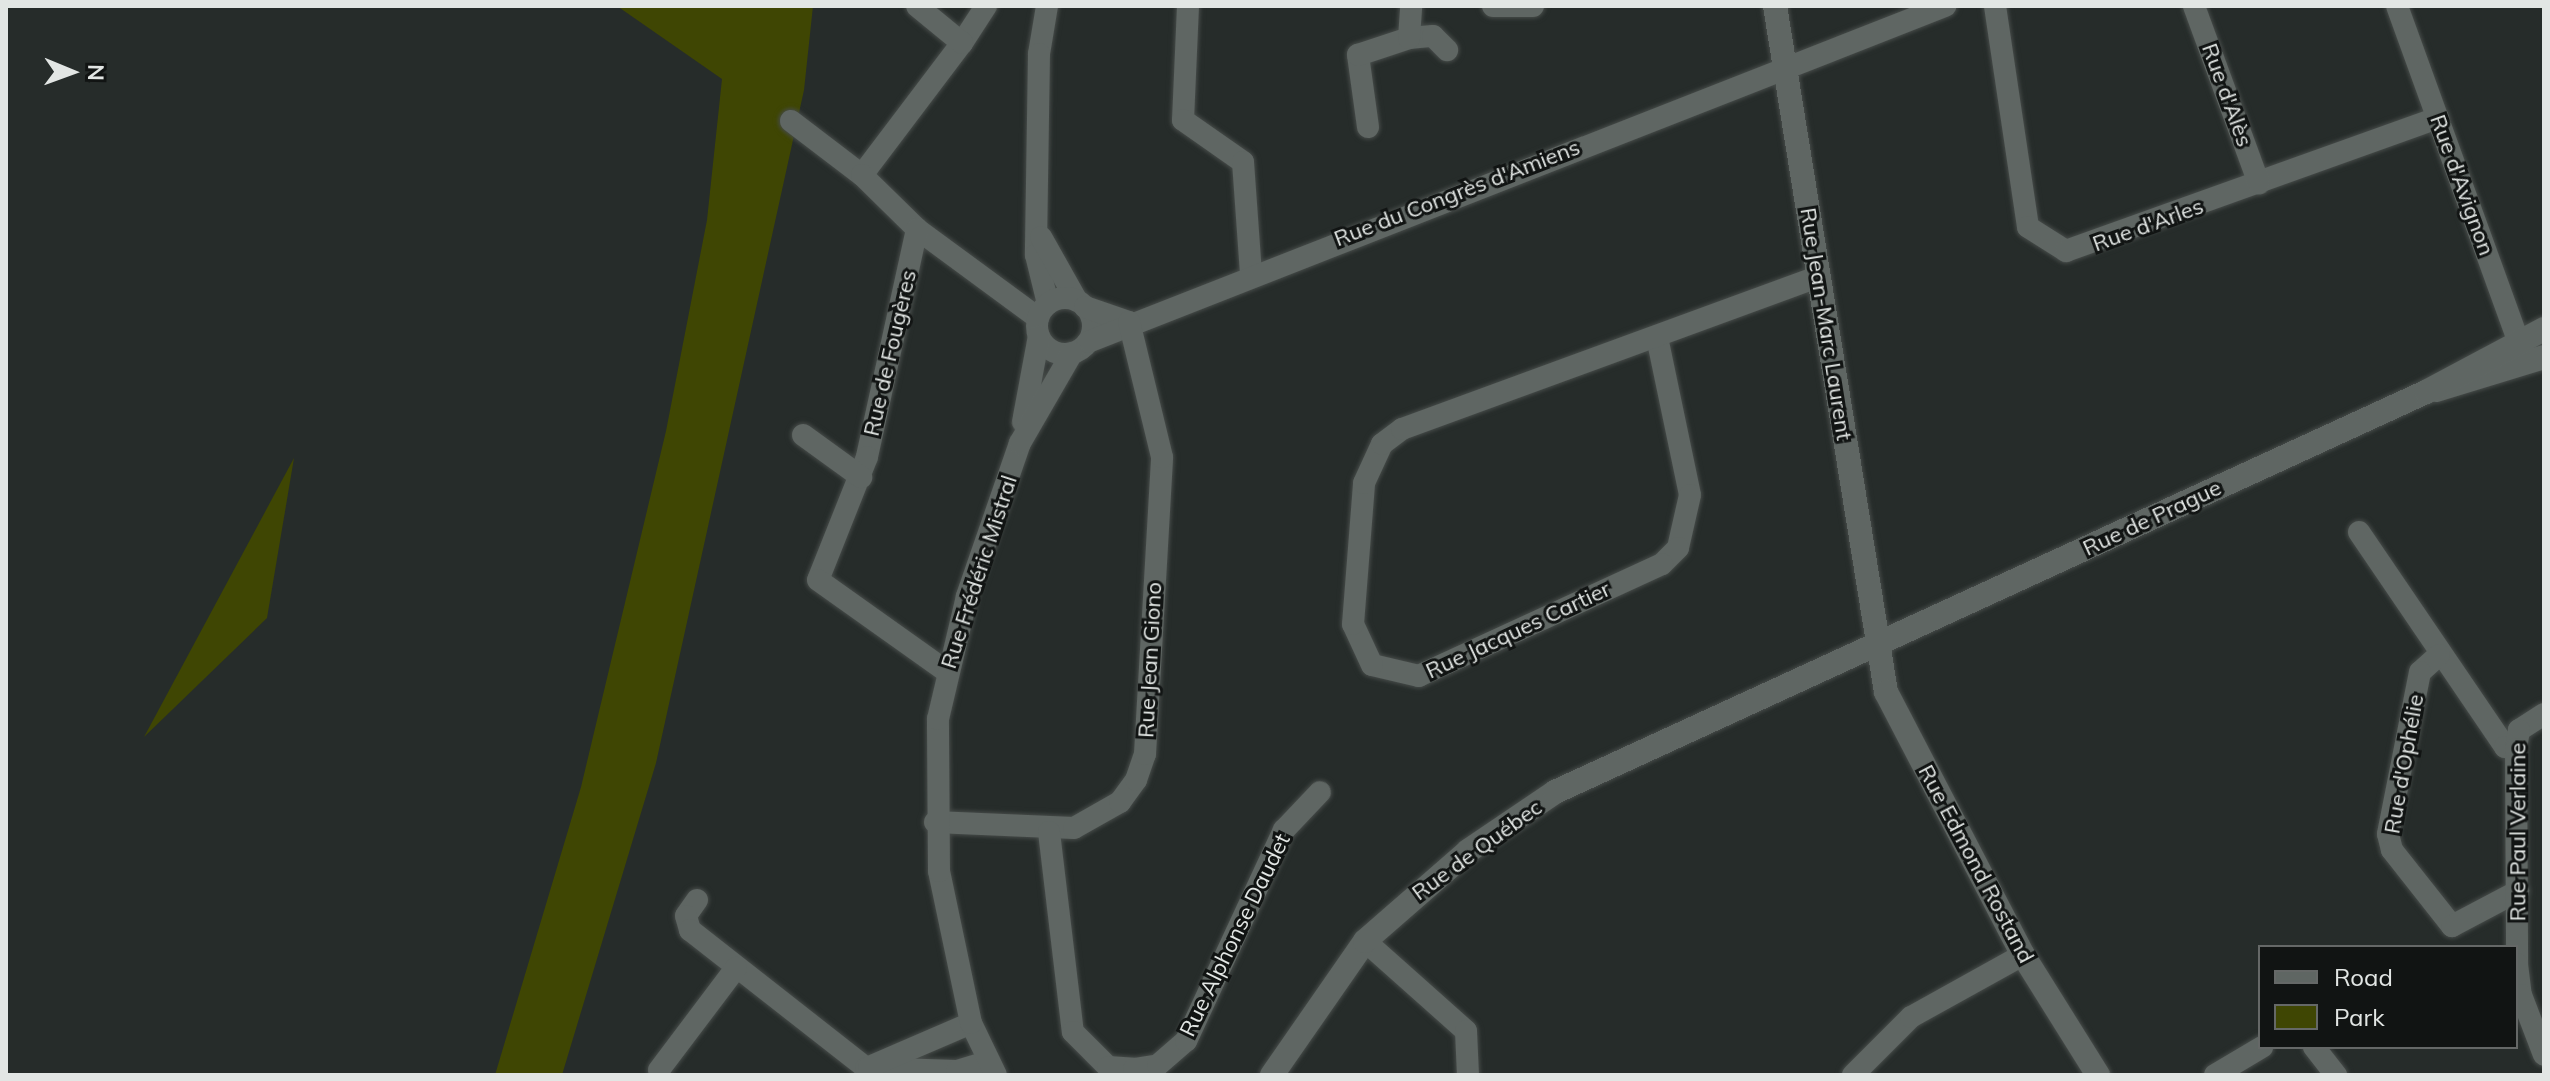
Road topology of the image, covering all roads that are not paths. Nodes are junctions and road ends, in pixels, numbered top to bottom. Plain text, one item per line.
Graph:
1 (917, 6) edge
2 (986, 6) edge
3 (1047, 6) edge
4 (1188, 6) edge
5 (1411, 6) edge
6 (1493, 6) edge
7 (1533, 6) edge
8 (1775, 6) edge
9 (1945, 6) edge
10 (1995, 6) edge
11 (2194, 6) edge
12 (2397, 6) edge
13 (1409, 38) junction
14 (962, 43) junction
15 (1447, 50) dead end
16 (1785, 67) junction
17 (2438, 118) junction
18 (791, 121) dead end
19 (1368, 127) dead end
20 (862, 175) junction
21 (2259, 184) junction
22 (917, 229) junction
23 (1041, 236) junction
24 (1251, 273) junction
25 (1819, 276) junction
26 (1081, 304) junction
27 (1041, 319) junction
28 (1129, 322) junction
29 (2544, 329) edge
30 (1657, 337) junction
31 (2518, 341) junction
32 (1080, 347) junction
33 (2536, 360) edge
34 (2426, 392) junction
35 (803, 435) dead end
36 (1020, 443) junction
37 (861, 477) junction
38 (2359, 532) dead end
39 (1877, 643) junction
40 (2439, 655) junction
41 (946, 671) junction
42 (2544, 714) edge
43 (2516, 749) junction
44 (1320, 792) dead end
45 (935, 822) junction
46 (1049, 832) junction
47 (2518, 891) junction
48 (697, 900) dead end
49 (1365, 941) junction
50 (2023, 955) junction
51 (736, 968) junction
52 (971, 1023) junction
53 (2259, 1049) edge
54 (2316, 1049) edge
55 (2544, 1055) edge
56 (992, 1068) edge
57 (659, 1070) dead end
58 (858, 1072) edge
59 (1272, 1075) edge
60 (1468, 1075) edge
61 (1853, 1075) edge
62 (2098, 1075) edge
63 (2215, 1075) edge
64 (2336, 1075) edge

1 - 14 street
2 - 14 street
3 - 23 street, Rue Frédéric Mistral
4 - 24 street
5 - 13 street
6 - 7 street
8 - 16 street, Rue Jean-Marc Laurent
9 - 16 street, Rue du Congrès d'Amiens
10 - 21 street, Rue d'Arles
11 - 21 street, Rue d'Alès
12 - 17 street, Rue d'Avignon
13 - 15 street
13 - 19 street
14 - 20 street
16 - 24 street, Rue du Congrès d'Amiens
16 - 25 street, Rue Jean-Marc Laurent
17 - 21 street, Rue d'Arles
17 - 31 street, Rue d'Avignon
18 - 20 street, Rue de Fougères
20 - 22 street, Rue de Fougères
22 - 27 street, Rue de Fougères
22 - 37 street, Rue de Fougères
23 - 26 street, Rue Frédéric Mistral
23 - 27 street, Rue Frédéric Mistral
24 - 28 street, Rue du Congrès d'Amiens
25 - 30 street, Rue Jacques Cartier
25 - 39 street, Rue Jean-Marc Laurent
26 - 27 street
26 - 28 street
26 - 32 street
27 - 32 street, Rue de Fougères
27 - 36 street, Rue Frédéric Mistral
28 - 32 street, Rue du Congrès d'Amiens
28 - 46 street, Rue Jean Giono
29 - 31 street, Rue de Prague
30 - 30 street, Rue Jacques Cartier
31 - 33 street, Rue d'Avignon
31 - 34 street, Rue de Prague
32 - 36 street, Rue Frédéric Mistral
33 - 34 street, Rue de Prague
34 - 39 street, Rue de Prague
35 - 37 street
36 - 41 street, Rue Frédéric Mistral
37 - 41 street, Rue de Fougères
38 - 40 street
39 - 49 street, Rue de Québec
39 - 50 street, Rue Edmond Rostand
40 - 43 street
40 - 47 street, Rue d'Ophélie
41 - 45 street, Rue Frédéric Mistral
42 - 43 street, Rue Paul Verlaine
43 - 47 street, Rue Paul Verlaine
44 - 46 street, Rue Alphonse Daudet
45 - 46 street, Rue Jean Giono
45 - 52 street, Rue Frédéric Mistral
47 - 55 street, Rue Paul Verlaine
48 - 51 street
49 - 59 street, Rue de Québec
49 - 60 street
50 - 61 street
50 - 62 street, Rue Edmond Rostand
51 - 57 street
51 - 58 street
52 - 56 street, Rue Frédéric Mistral
52 - 58 street
53 - 63 street
54 - 64 street
56 - 58 street

